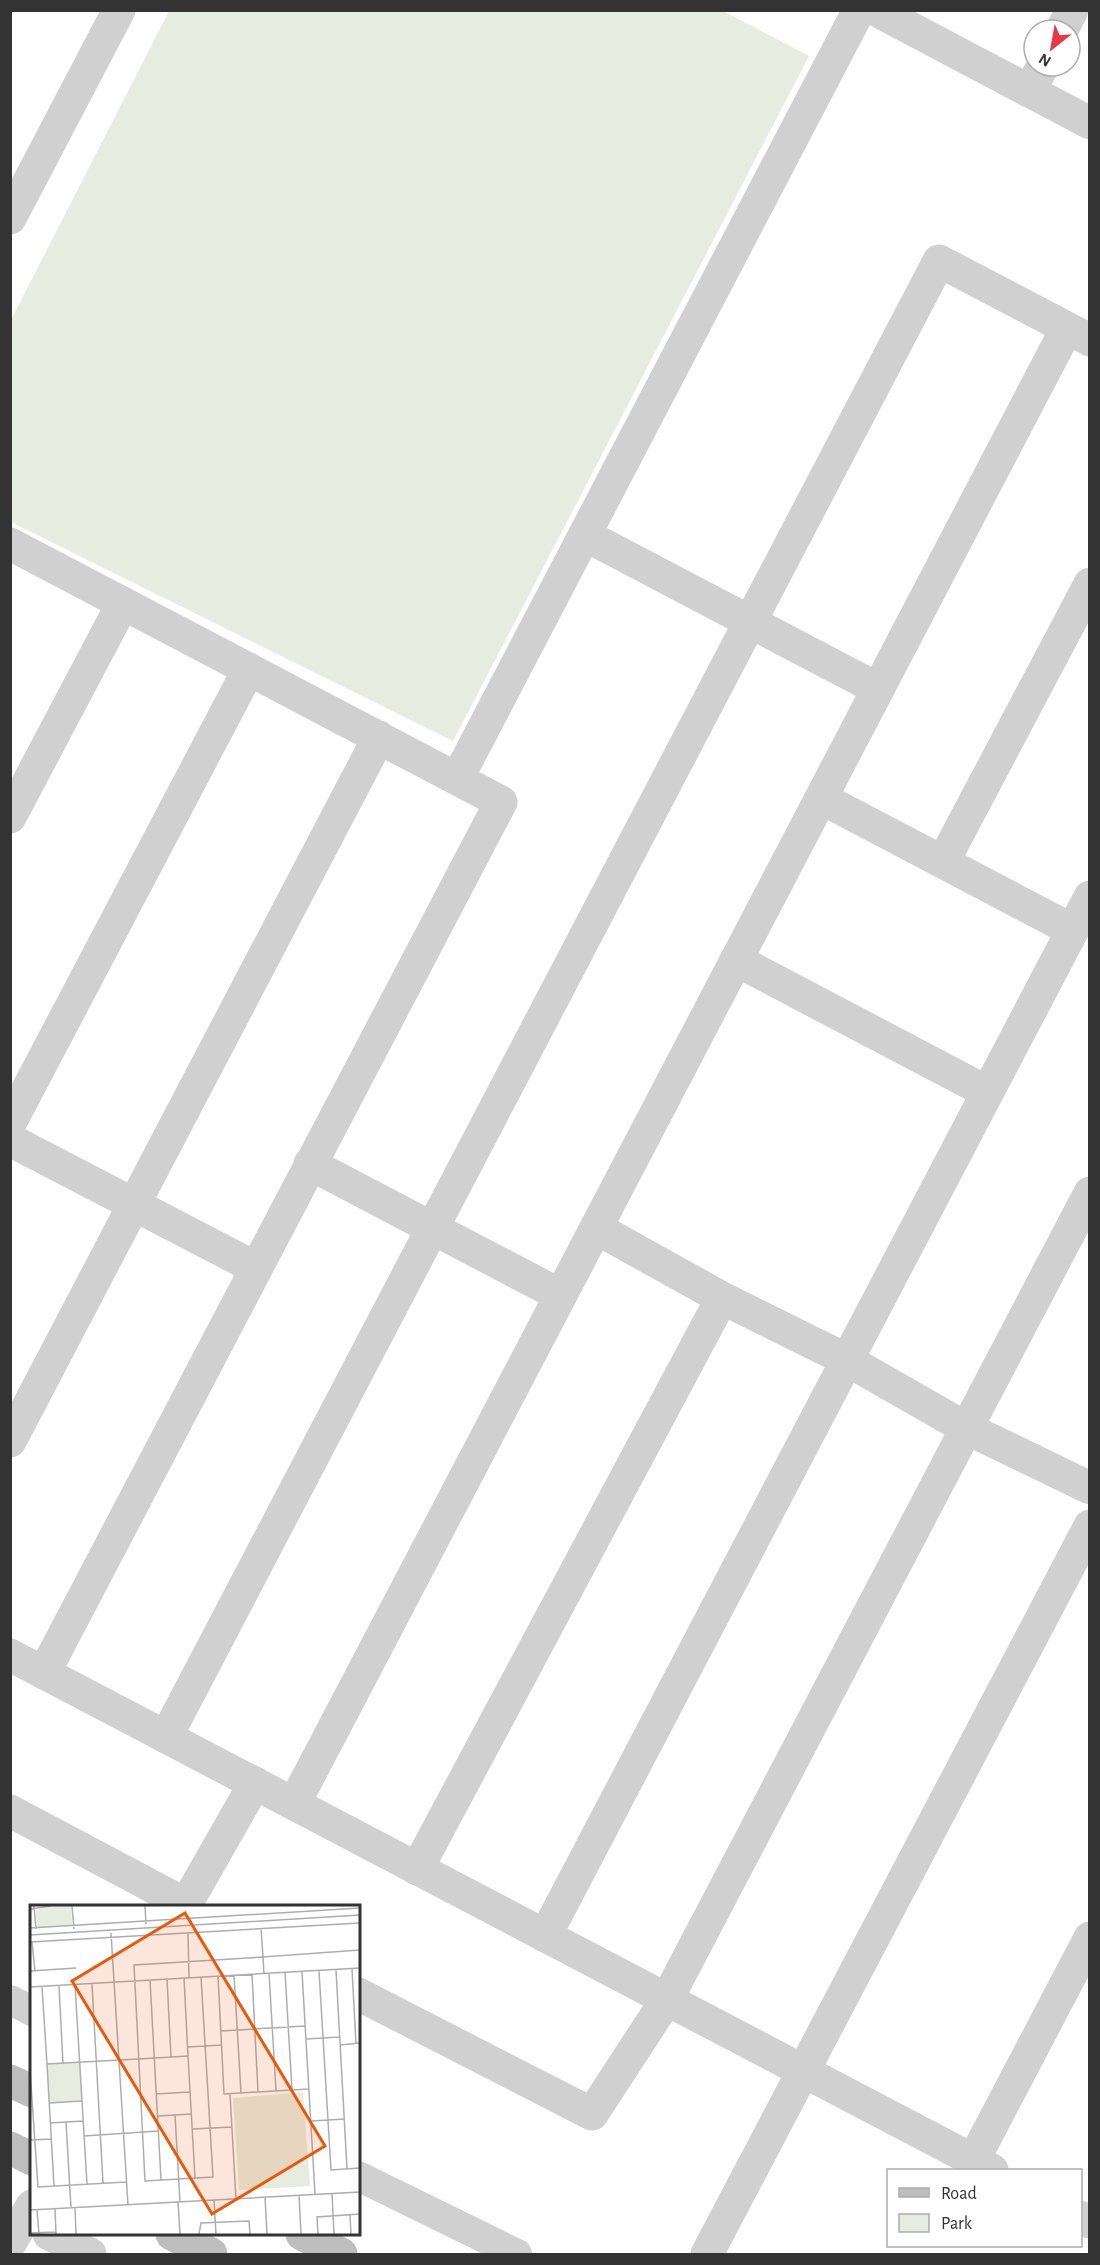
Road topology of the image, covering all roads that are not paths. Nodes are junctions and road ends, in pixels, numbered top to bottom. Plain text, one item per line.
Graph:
1 (119, 10) edge
2 (859, 10) edge
3 (876, 10) edge
4 (1022, 72) edge
5 (1036, 78) edge
6 (1089, 123) edge
7 (10, 218) edge
8 (1078, 334) edge
9 (585, 535) junction
10 (10, 544) edge
11 (1089, 584) edge
12 (123, 603) junction
13 (750, 622) junction
14 (249, 669) junction
15 (878, 689) junction
16 (379, 737) junction
17 (457, 779) junction
18 (821, 798) junction
19 (10, 817) edge
20 (943, 862) junction
21 (1089, 897) edge
22 (1072, 930) junction
23 (736, 960) junction
24 (987, 1092) junction
25 (10, 1123) edge
26 (10, 1140) edge
27 (310, 1164) junction
28 (1089, 1193) edge
29 (134, 1205) junction
30 (432, 1227) junction
31 (596, 1227) junction
32 (256, 1268) junction
33 (560, 1295) junction
34 (722, 1298) junction
35 (847, 1359) junction
36 (966, 1428) junction
37 (10, 1441) edge
38 (1089, 1488) edge
39 (1089, 1526) edge
40 (10, 1655) edge
41 (44, 1673) junction
42 (165, 1737) junction
43 (255, 1783) junction
44 (294, 1804) junction
45 (10, 1811) edge
46 (417, 1869) junction
47 (185, 1905) edge
48 (188, 1905) edge
49 (545, 1936) junction
50 (1089, 1938) edge
51 (360, 1995) edge
52 (667, 1999) junction
53 (10, 2000) edge
54 (30, 2010) edge
55 (804, 2072) junction
56 (10, 2081) edge
57 (30, 2090) edge
58 (10, 2148) edge
59 (30, 2158) edge
60 (982, 2165) edge
61 (360, 2177) edge
62 (49, 2235) edge
63 (174, 2235) edge
64 (304, 2235) edge
65 (90, 2254) edge
66 (211, 2254) edge
67 (341, 2254) edge
68 (517, 2254) edge
69 (707, 2254) edge

1 - 7 street
2 - 9 street
3 - 4 street
5 - 6 street
8 - 13 street
8 - 15 street
9 - 13 street
9 - 17 street
10 - 12 street
11 - 20 street
12 - 14 street
12 - 19 street
13 - 15 street
13 - 30 street
14 - 16 street
14 - 25 street
15 - 18 street
16 - 17 street
16 - 29 street
17 - 27 street
18 - 20 street
18 - 23 street
20 - 22 street
21 - 22 street
22 - 24 street
23 - 24 street
23 - 31 street
24 - 35 street
26 - 29 street
27 - 30 street
27 - 32 street
28 - 36 street
29 - 32 street
29 - 37 street
30 - 33 street
30 - 42 street
31 - 33 street
31 - 34 street
32 - 41 street
33 - 44 street
34 - 35 street
34 - 46 street
35 - 36 street
35 - 49 street
36 - 38 street
36 - 52 street
39 - 55 street
40 - 41 street
41 - 42 street
42 - 43 street
43 - 44 street
43 - 48 street
44 - 46 street
45 - 47 street
46 - 49 street
49 - 52 street
50 - 60 street
51 - 52 street
52 - 55 street
53 - 54 street
55 - 60 street
55 - 69 street
56 - 57 main road
58 - 59 main road
61 - 68 street
62 - 65 street
63 - 66 main road
64 - 67 main road

